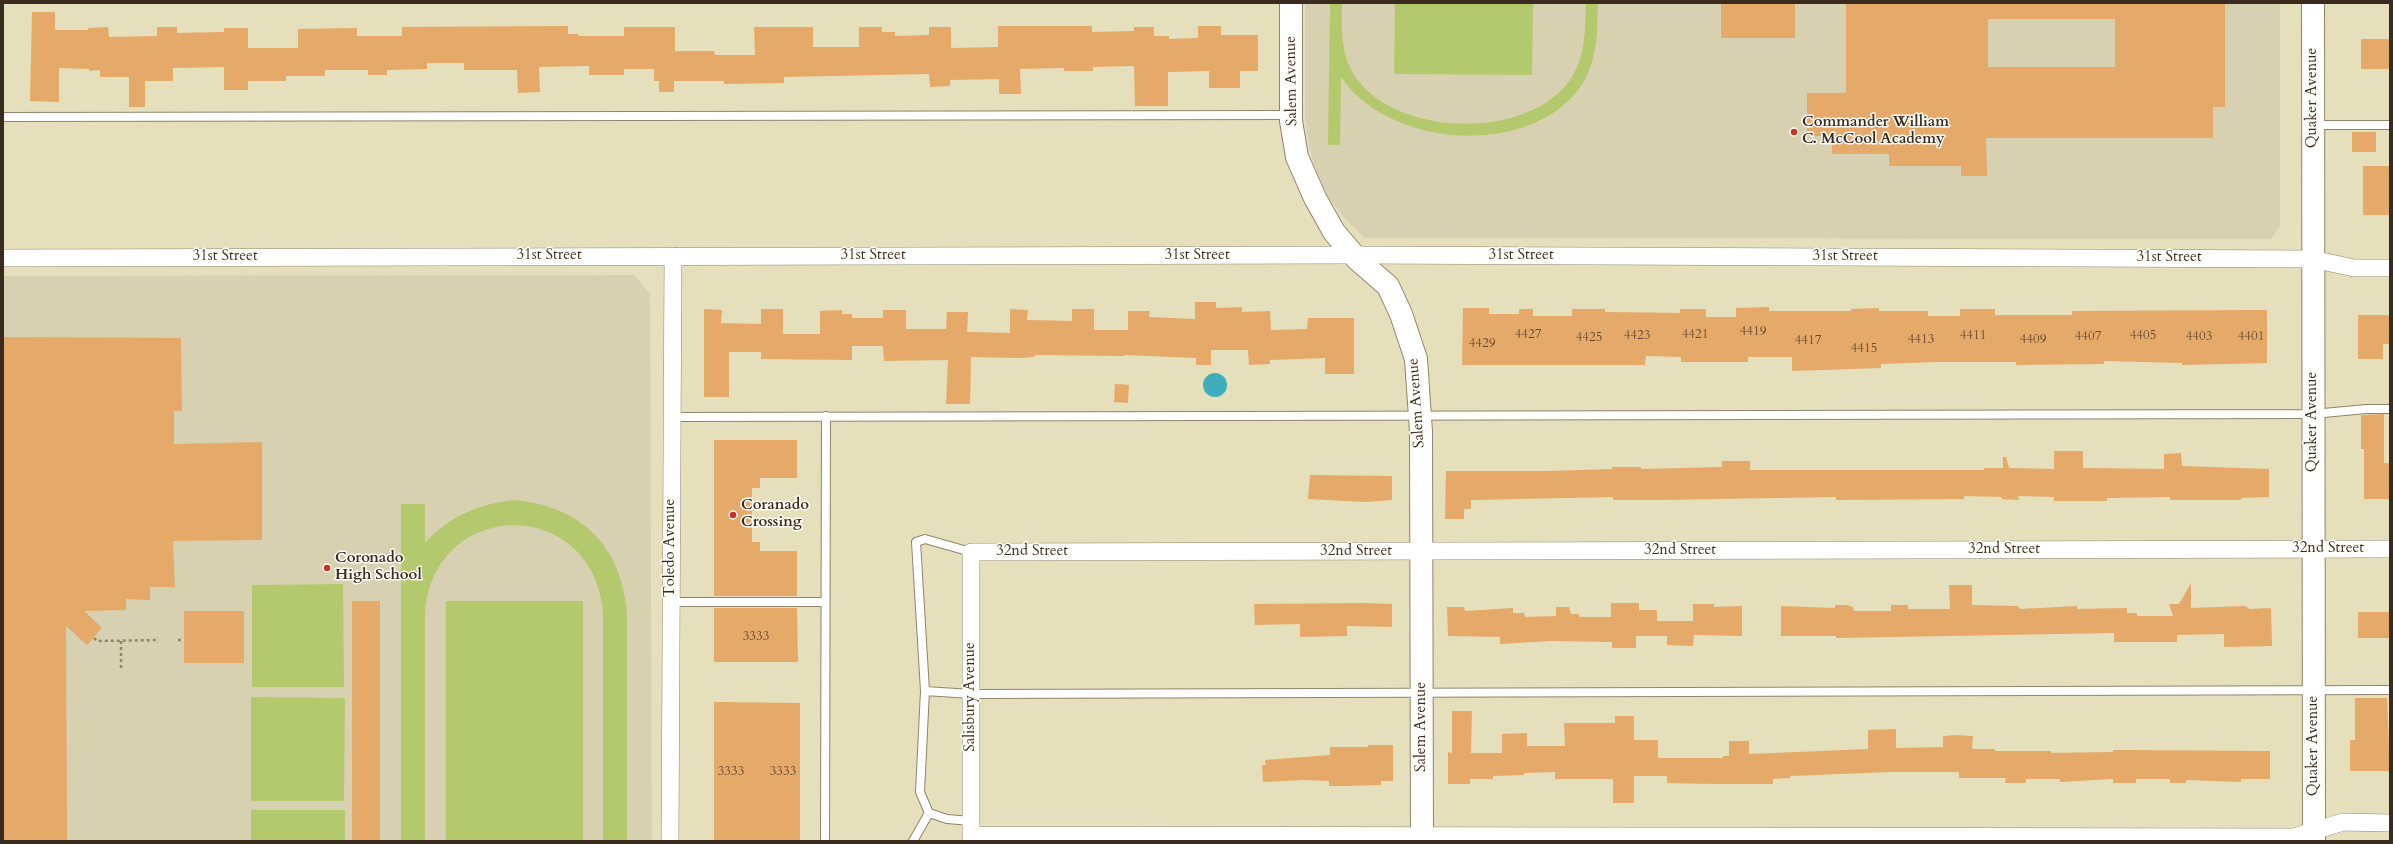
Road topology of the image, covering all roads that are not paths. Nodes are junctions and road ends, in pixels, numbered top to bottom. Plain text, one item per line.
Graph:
1 (1290, 3) edge
2 (2313, 3) edge
3 (1290, 115) junction
4 (3, 117) edge
5 (2313, 125) junction
6 (2390, 125) edge
7 (1353, 255) junction
8 (673, 256) junction
9 (3, 258) edge
10 (2312, 259) junction
11 (2390, 268) edge
12 (2390, 409) edge
13 (2313, 414) junction
14 (826, 416) junction
15 (672, 417) junction
16 (1420, 418) junction
17 (2314, 549) junction
18 (2390, 549) edge
19 (970, 552) junction
20 (1421, 552) junction
21 (671, 602) junction
22 (825, 602) junction
23 (2314, 689) junction
24 (2390, 690) edge
25 (925, 691) junction
26 (1422, 692) junction
27 (970, 694) junction
28 (929, 813) junction
29 (2390, 823) edge
30 (971, 833) edge
31 (2314, 836) edge
32 (1422, 838) edge
33 (670, 841) edge
34 (825, 841) edge
35 (913, 841) edge

1 - 3 street, Salem Avenue
2 - 5 street, Quaker Avenue
3 - 4 lane
3 - 7 street, Salem Avenue
5 - 6 lane
5 - 10 street, Quaker Avenue
7 - 8 street, 31st Street
7 - 10 street, 31st Street
7 - 16 street, Salem Avenue
8 - 9 street, 31st Street
8 - 15 street, Toledo Avenue
10 - 11 street, 31st Street
10 - 13 street, Quaker Avenue
12 - 13 lane
13 - 16 lane
13 - 17 street, Quaker Avenue
14 - 15 lane
14 - 16 lane
14 - 22 lane
15 - 21 street, Toledo Avenue
16 - 20 street, Salem Avenue
17 - 18 street, 32nd Street
17 - 20 street, 32nd Street
17 - 23 street, Quaker Avenue
19 - 20 street, 32nd Street
19 - 25 lane
19 - 27 street, Salisbury Avenue
20 - 26 street, Salem Avenue
21 - 22 lane
21 - 33 street, Toledo Avenue
22 - 34 lane
23 - 24 lane
23 - 26 lane
23 - 31 street, Quaker Avenue
25 - 27 lane
25 - 28 lane
26 - 27 lane
26 - 32 street, Salem Avenue
27 - 30 street, Salisbury Avenue
28 - 30 lane
28 - 35 lane
29 - 31 street
30 - 32 street
31 - 32 street

